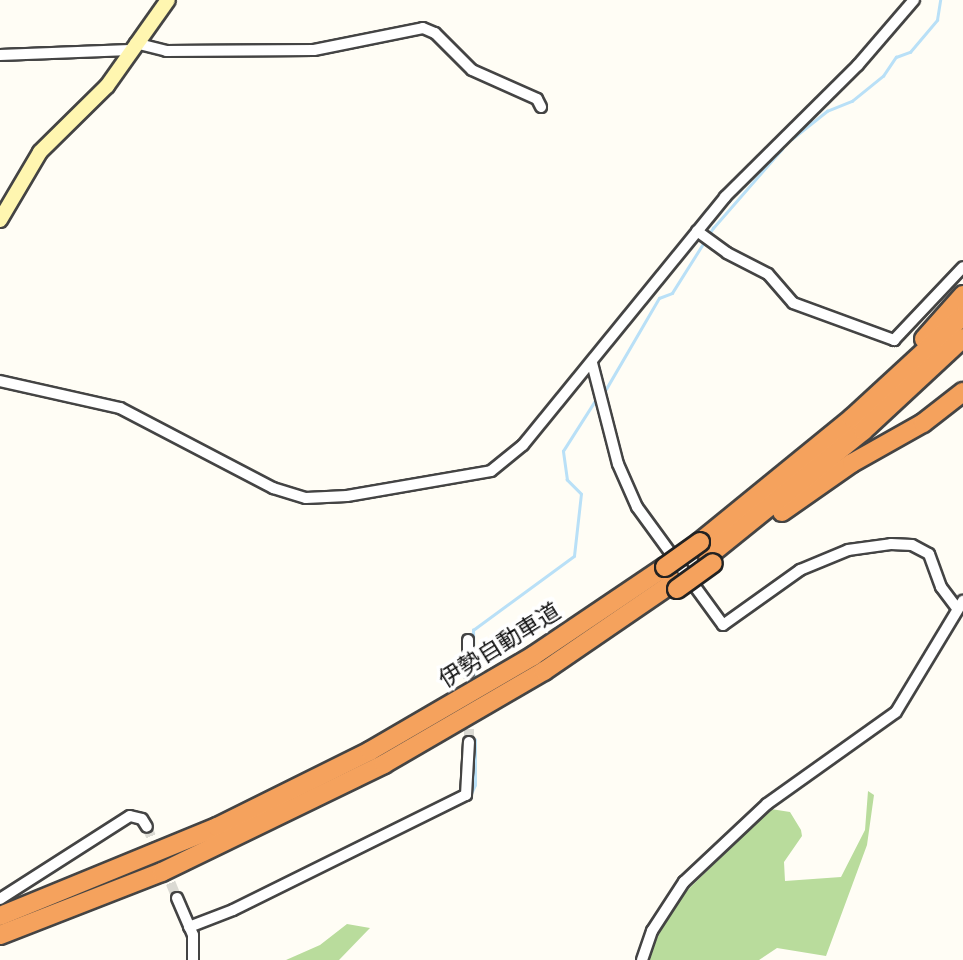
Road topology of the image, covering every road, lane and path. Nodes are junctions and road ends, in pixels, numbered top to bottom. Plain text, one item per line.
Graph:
1 (167, 0) edge
2 (914, 0) edge
3 (133, 47) junction
4 (0, 55) edge
5 (541, 107) dead end
6 (0, 220) edge
7 (700, 233) junction
8 (963, 267) edge
9 (963, 295) edge
10 (963, 316) edge
11 (963, 338) edge
12 (592, 363) junction
13 (0, 382) edge
14 (963, 392) edge
15 (829, 437) junction
16 (707, 554) junction
17 (672, 580) junction
18 (960, 604) edge
19 (468, 640) dead end
20 (468, 672) dead end
21 (469, 742) tunnel mouth
22 (147, 827) dead end
23 (177, 898) tunnel mouth
24 (0, 899) edge
25 (0, 916) edge
26 (189, 927) junction
27 (0, 935) edge
28 (193, 960) edge
29 (642, 960) edge

1 - 3 main road
2 - 7 street
3 - 4 street
3 - 5 street
3 - 6 main road
7 - 8 street
7 - 12 street
9 - 15 highway
10 - 15 highway, 伊勢自動車道
11 - 16 highway, 伊勢自動車道
12 - 13 street
12 - 18 street
14 - 16 highway
15 - 16 highway, 伊勢自動車道
16 - 17 highway, 伊勢自動車道, bridge
16 - 17 highway, bridge
17 - 25 highway, 伊勢自動車道
17 - 27 highway, 伊勢自動車道
18 - 29 street
19 - 20 street
21 - 26 street
22 - 24 street
23 - 26 street
26 - 28 street

